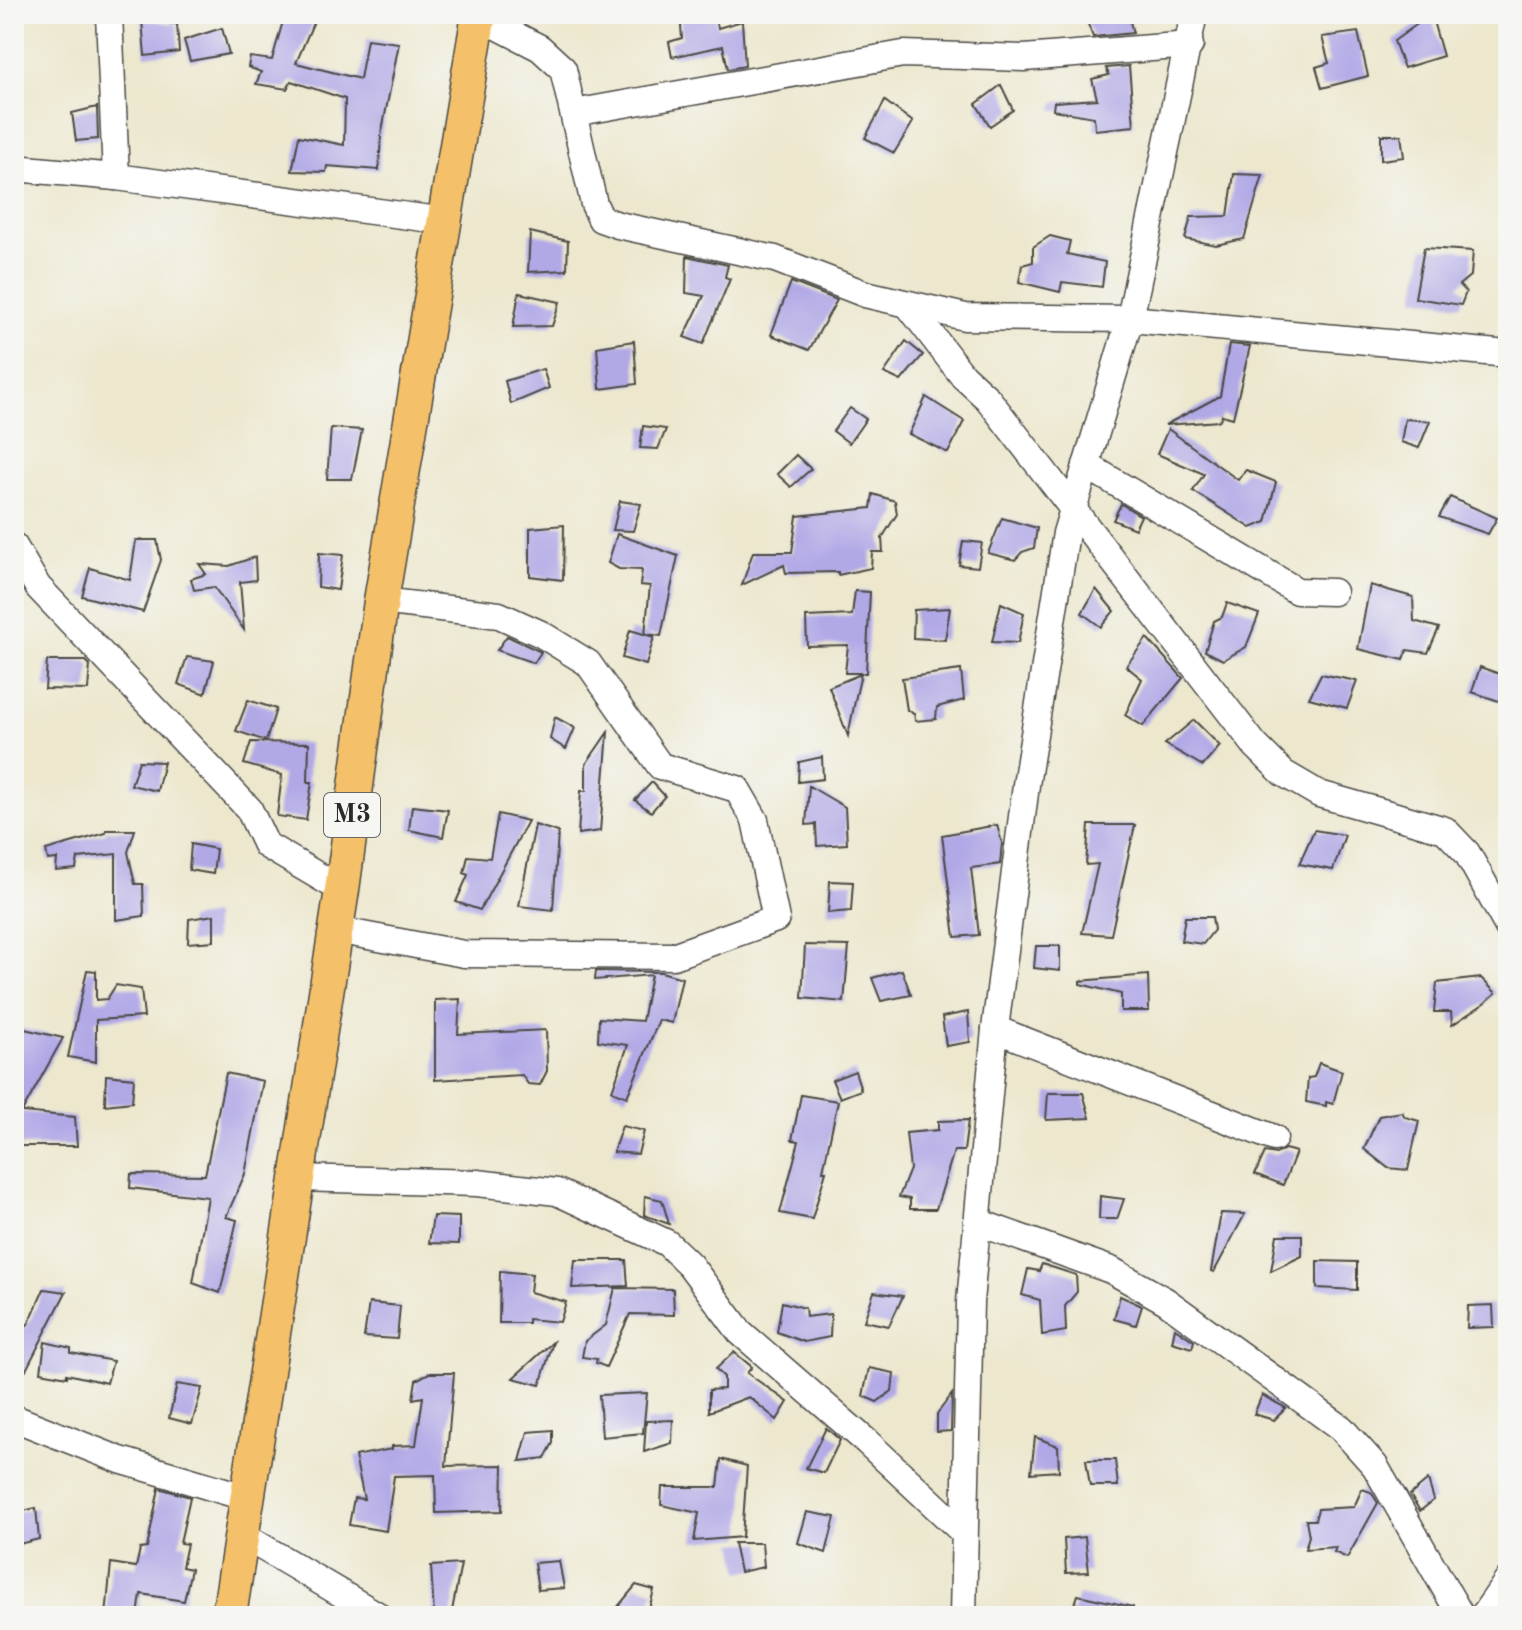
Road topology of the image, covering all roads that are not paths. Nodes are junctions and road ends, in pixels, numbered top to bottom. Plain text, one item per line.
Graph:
1 (109, 14) edge
2 (1194, 14) edge
3 (478, 15) edge
4 (1190, 45) junction
5 (574, 113) junction
6 (14, 168) edge
7 (116, 177) junction
8 (446, 221) junction
9 (909, 306) junction
10 (1130, 319) junction
11 (1508, 354) edge
12 (1086, 465) junction
13 (1073, 507) junction
14 (14, 546) edge
15 (1333, 592) dead end
16 (381, 601) junction
17 (342, 890) junction
18 (1508, 927) edge
19 (336, 930) junction
20 (995, 1029) junction
21 (1274, 1138) dead end
22 (297, 1178) junction
23 (977, 1222) junction
24 (14, 1418) edge
25 (248, 1498) junction
26 (963, 1532) junction
27 (242, 1535) junction
28 (1508, 1580) edge
29 (229, 1616) edge
30 (379, 1616) edge
31 (963, 1616) edge
32 (1461, 1616) edge
33 (1483, 1616) edge

1 - 7 street
2 - 4 street
3 - 5 street
3 - 8 main road, M3
4 - 5 street
4 - 10 street
5 - 9 street
6 - 7 street
7 - 8 street
8 - 16 main road, M3
9 - 10 street
9 - 13 street
10 - 11 street
10 - 12 street
12 - 13 street
12 - 15 street
13 - 18 street
13 - 20 street
14 - 17 street
16 - 17 main road, M3
16 - 19 street
17 - 19 main road, M3
19 - 22 main road, M3
20 - 21 street
20 - 23 street
22 - 25 main road, M3
22 - 26 street
23 - 26 street
23 - 32 street
24 - 25 street
25 - 27 main road, M3
26 - 31 street
27 - 29 main road, M3
27 - 30 street
28 - 33 street

